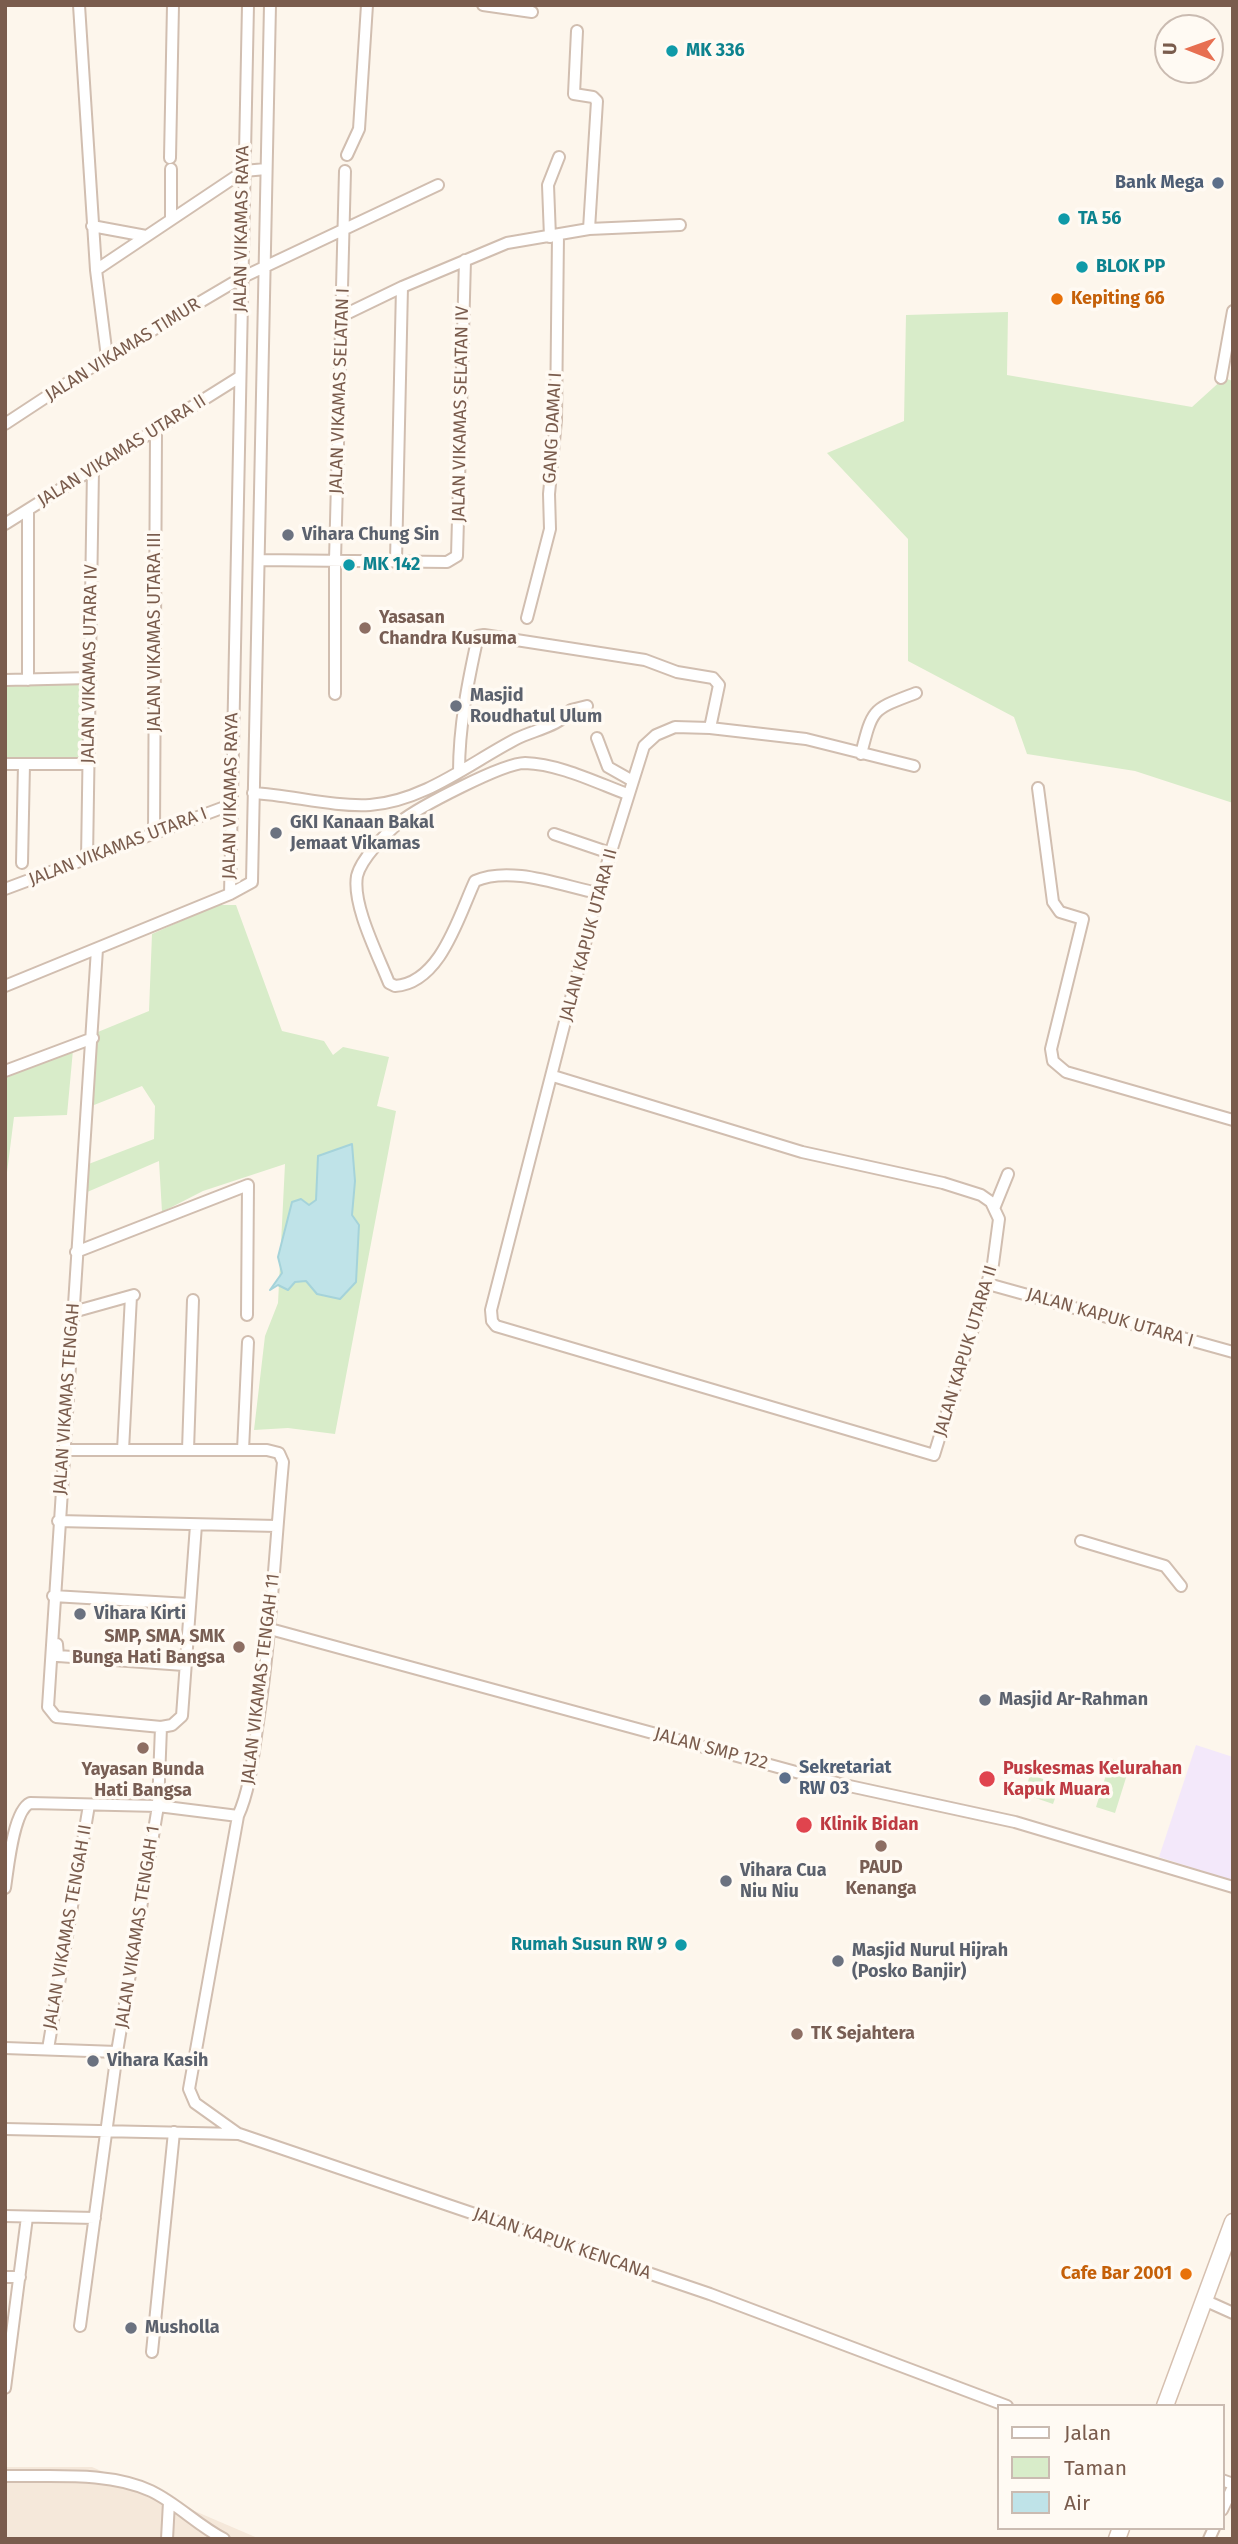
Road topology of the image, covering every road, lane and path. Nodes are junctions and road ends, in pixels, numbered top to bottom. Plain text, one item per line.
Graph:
1 (79, 5) edge
2 (173, 5) edge
3 (248, 5) edge
4 (271, 5) edge
5 (367, 5) edge
6 (483, 5) edge
7 (532, 12) dead end
8 (577, 31) dead end
9 (347, 155) dead end
10 (559, 156) dead end
11 (263, 169) junction
12 (246, 170) junction
13 (345, 171) dead end
14 (438, 185) dead end
15 (171, 219) junction
16 (680, 225) dead end
17 (92, 226) junction
18 (345, 228) junction
19 (589, 229) junction
20 (146, 236) junction
21 (554, 236) junction
22 (465, 260) junction
23 (263, 268) junction
24 (96, 270) junction
25 (244, 276) junction
26 (402, 287) junction
27 (1233, 311) edge
28 (344, 316) junction
29 (107, 357) junction
30 (238, 377) junction
31 (1221, 378) dead end
32 (5, 424) edge
33 (156, 430) junction
34 (93, 469) junction
35 (28, 510) junction
36 (5, 524) edge
37 (259, 560) junction
38 (335, 560) junction
39 (396, 561) junction
40 (527, 618) dead end
41 (90, 678) junction
42 (5, 680) edge
43 (28, 680) junction
44 (916, 693) dead end
45 (335, 694) dead end
46 (587, 706) dead end
47 (710, 729) junction
48 (597, 738) dead end
49 (862, 754) junction
50 (5, 764) edge
51 (24, 764) junction
52 (88, 764) junction
53 (914, 766) dead end
54 (459, 772) junction
55 (631, 780) junction
56 (1038, 788) dead end
57 (253, 793) junction
58 (627, 794) junction
59 (230, 805) junction
60 (154, 834) junction
61 (554, 834) dead end
62 (610, 853) junction
63 (87, 859) junction
64 (22, 863) dead end
65 (5, 889) edge
66 (231, 893) junction
67 (598, 893) junction
68 (97, 949) junction
69 (5, 986) edge
70 (93, 1038) junction
71 (5, 1071) edge
72 (552, 1076) junction
73 (1233, 1119) edge
74 (1008, 1174) dead end
75 (995, 1206) junction
76 (76, 1252) junction
77 (993, 1285) junction
78 (193, 1300) dead end
79 (73, 1312) junction
80 (247, 1315) dead end
81 (248, 1342) dead end
82 (1233, 1352) edge
83 (63, 1450) junction
84 (123, 1450) junction
85 (188, 1450) junction
86 (243, 1450) junction
87 (58, 1521) junction
88 (196, 1525) junction
89 (277, 1526) junction
90 (1081, 1541) dead end
91 (1181, 1586) dead end
92 (53, 1596) junction
93 (189, 1604) junction
94 (270, 1629) junction
95 (57, 1639) dead end
96 (184, 1665) junction
97 (162, 1727) junction
98 (89, 1805) junction
99 (158, 1806) junction
100 (238, 1816) junction
101 (8, 1855) edge
102 (1233, 1887) edge
103 (5, 1888) edge
104 (5, 2048) edge
105 (48, 2049) junction
106 (117, 2052) junction
107 (5, 2129) edge
108 (107, 2131) junction
109 (174, 2132) junction
110 (239, 2134) junction
111 (5, 2216) edge
112 (27, 2217) junction
113 (95, 2218) junction
114 (1233, 2222) edge
115 (5, 2277) edge
116 (20, 2277) junction
117 (1204, 2300) junction
118 (1233, 2313) edge
119 (80, 2326) dead end
120 (9, 2336) edge
121 (152, 2351) dead end
122 (5, 2388) edge
123 (1002, 2404) edge
124 (1166, 2404) edge
125 (5, 2476) edge
126 (1233, 2486) edge
127 (169, 2502) junction
128 (1224, 2506) edge
129 (208, 2535) edge
130 (167, 2539) edge
131 (224, 2539) edge

1 - 17 street
2 - 15 street
3 - 12 street, JALAN VIKAMAS RAYA
4 - 11 street, JALAN VIKAMAS RAYA
5 - 9 street
6 - 7 street
8 - 19 street
10 - 21 street, GANG DAMAI I
11 - 12 street
11 - 23 street, JALAN VIKAMAS RAYA
12 - 15 street
12 - 25 street, JALAN VIKAMAS RAYA
13 - 18 street, JALAN VIKAMAS SELATAN I
14 - 18 street, JALAN VIKAMAS TIMUR
15 - 20 street
16 - 19 street
17 - 20 street
17 - 24 street
18 - 23 street, JALAN VIKAMAS TIMUR
18 - 28 street, JALAN VIKAMAS SELATAN I
19 - 21 street
20 - 24 street
21 - 22 street
21 - 40 street, GANG DAMAI I
22 - 26 street
22 - 39 street, JALAN VIKAMAS SELATAN IV
23 - 25 street, JALAN VIKAMAS TIMUR
23 - 37 street, JALAN VIKAMAS RAYA
24 - 29 street
25 - 29 street, JALAN VIKAMAS TIMUR
25 - 30 street, JALAN VIKAMAS RAYA
26 - 28 street
26 - 39 street
27 - 31 street
28 - 38 street, JALAN VIKAMAS SELATAN I
29 - 32 street, JALAN VIKAMAS TIMUR
30 - 33 street, JALAN VIKAMAS UTARA II
30 - 59 street, JALAN VIKAMAS RAYA
33 - 34 street, JALAN VIKAMAS UTARA II
33 - 60 street, JALAN VIKAMAS UTARA III
34 - 35 street, JALAN VIKAMAS UTARA II
34 - 41 street, JALAN VIKAMAS UTARA IV
35 - 36 street, JALAN VIKAMAS UTARA II
35 - 43 street
37 - 38 street
37 - 57 street, JALAN VIKAMAS RAYA
38 - 39 street
38 - 45 street, JALAN VIKAMAS SELATAN I
41 - 43 street
41 - 52 street, JALAN VIKAMAS UTARA IV
42 - 43 street
44 - 49 street
46 - 54 street
47 - 49 street, JALAN KAPUK UTARA II
47 - 54 street
47 - 55 street, JALAN KAPUK UTARA II
48 - 55 street
49 - 53 street, JALAN KAPUK UTARA II
50 - 51 street
51 - 52 street
51 - 64 street
52 - 63 street, JALAN VIKAMAS UTARA IV
54 - 57 street
55 - 58 street, JALAN KAPUK UTARA II
56 - 73 street
57 - 66 street, JALAN VIKAMAS RAYA
58 - 62 street, JALAN KAPUK UTARA II
58 - 67 street
59 - 60 street, JALAN VIKAMAS UTARA I
59 - 66 street, JALAN VIKAMAS RAYA
60 - 63 street, JALAN VIKAMAS UTARA I
61 - 62 street
62 - 67 street, JALAN KAPUK UTARA II
63 - 65 street, JALAN VIKAMAS UTARA I
66 - 68 street
67 - 72 street, JALAN KAPUK UTARA II
68 - 69 street
68 - 70 street, JALAN VIKAMAS TENGAH
70 - 71 street
70 - 76 street, JALAN VIKAMAS TENGAH
72 - 75 street
72 - 77 street, JALAN KAPUK UTARA II
74 - 75 street
75 - 77 street, JALAN KAPUK UTARA II
76 - 79 street, JALAN VIKAMAS TENGAH
76 - 80 street
77 - 82 street, JALAN KAPUK UTARA I
78 - 85 street
79 - 83 street, JALAN VIKAMAS TENGAH
79 - 84 street
81 - 86 street
83 - 84 street, JALAN VIKAMAS TENGAH 11
83 - 87 street, JALAN VIKAMAS TENGAH
84 - 85 street, JALAN VIKAMAS TENGAH 11
85 - 86 street, JALAN VIKAMAS TENGAH 11
86 - 89 street, JALAN VIKAMAS TENGAH 11
87 - 88 street
87 - 92 street, JALAN VIKAMAS TENGAH
88 - 89 street
88 - 93 street
89 - 94 street, JALAN VIKAMAS TENGAH 11
90 - 91 street
92 - 93 street
92 - 97 street, JALAN VIKAMAS TENGAH
93 - 96 street
94 - 100 street, JALAN VIKAMAS TENGAH 11
94 - 102 street, JALAN SMP 122
95 - 96 street
96 - 97 street
97 - 99 street, JALAN VIKAMAS TENGAH 1
98 - 99 street, JALAN VIKAMAS TENGAH 1
98 - 101 street, JALAN VIKAMAS TENGAH 1
98 - 105 street, JALAN VIKAMAS TENGAH II
99 - 100 street, JALAN VIKAMAS TENGAH 1
99 - 106 street, JALAN VIKAMAS TENGAH 1
100 - 110 street, JALAN VIKAMAS TENGAH 11
101 - 103 street
104 - 105 street
105 - 106 street
106 - 108 street, JALAN VIKAMAS TENGAH 1
107 - 108 street, JALAN KAPUK KENCANA
108 - 109 street, JALAN KAPUK KENCANA
108 - 113 street, JALAN VIKAMAS TENGAH 1
109 - 110 street, JALAN KAPUK KENCANA
109 - 121 street
110 - 123 street, JALAN KAPUK KENCANA
111 - 112 street
112 - 113 street
112 - 116 street
113 - 119 street, JALAN VIKAMAS TENGAH 1
114 - 117 main road
115 - 116 street
116 - 120 street
117 - 118 street
117 - 124 main road
120 - 122 street
125 - 127 street
126 - 128 street
127 - 129 street
127 - 130 street
129 - 131 street

